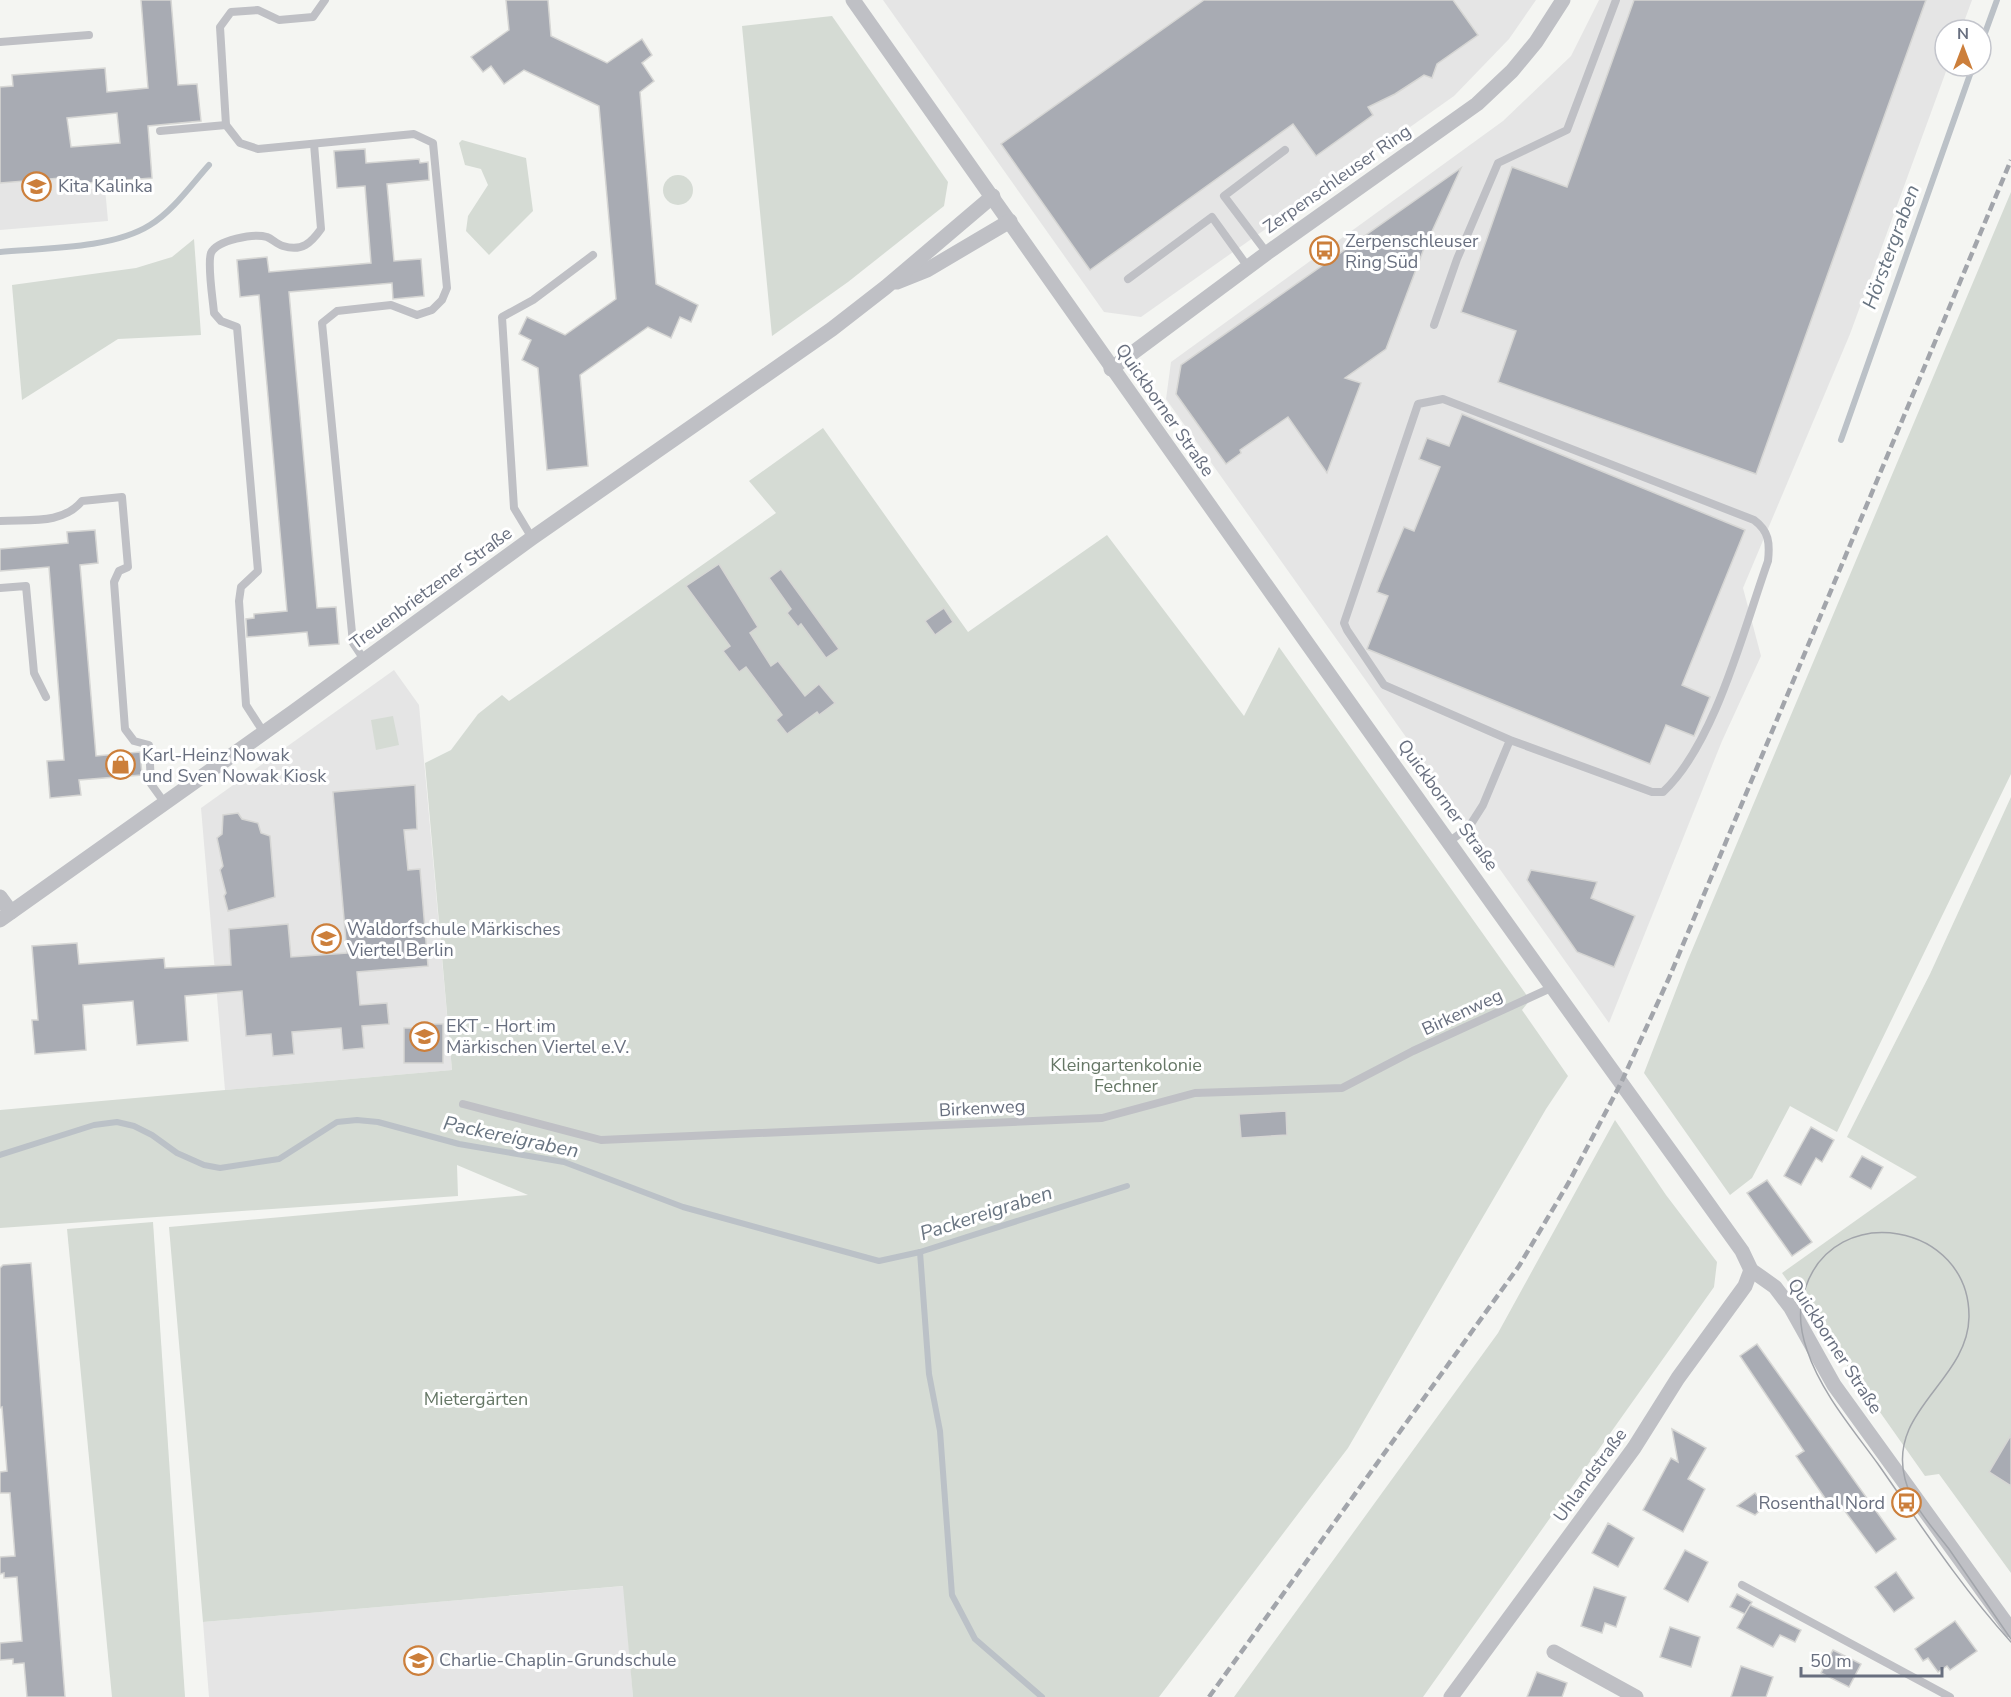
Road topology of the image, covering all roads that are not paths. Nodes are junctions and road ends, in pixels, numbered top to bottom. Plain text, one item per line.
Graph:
1 (325, 0) edge
2 (853, 0) edge
3 (1563, 0) edge
4 (1616, 0) edge
5 (88, 35) dead end
6 (0, 42) edge
7 (226, 125) junction
8 (160, 131) dead end
9 (314, 144) junction
10 (1286, 150) dead end
11 (993, 196) junction
12 (1010, 221) junction
13 (1267, 253) junction
14 (593, 255) dead end
15 (1248, 267) junction
16 (1128, 279) dead end
17 (886, 287) junction
18 (1434, 325) dead end
19 (1111, 369) junction
20 (0, 521) edge
21 (532, 538) junction
22 (0, 588) edge
23 (365, 661) junction
24 (46, 697) dead end
25 (264, 733) junction
26 (1510, 740) junction
27 (164, 802) junction
28 (1449, 841) junction
29 (0, 897) edge
30 (5, 916) edge
31 (1552, 987) junction
32 (463, 1104) dead end
33 (1751, 1270) junction
34 (1742, 1585) dead end
35 (2011, 1630) edge
36 (1554, 1652) dead end
37 (1451, 1697) edge
38 (1636, 1697) edge
39 (1950, 1697) edge

1 - 7 lane
2 - 11 street, Quickborner Straße
3 - 13 street, Zerpenschleuser Ring
4 - 18 lane
5 - 6 lane
7 - 8 lane
7 - 9 lane
9 - 23 lane
9 - 25 lane
10 - 13 lane
11 - 12 street, Quickborner Straße
11 - 17 street, Treuenbrietzener Straße
12 - 17 street, Treuenbrietzener Straße
12 - 19 street, Quickborner Straße
13 - 15 street, Zerpenschleuser Ring
14 - 21 lane
15 - 16 lane
15 - 19 street, Zerpenschleuser Ring
17 - 21 street, Treuenbrietzener Straße
19 - 28 street, Quickborner Straße
20 - 27 lane
21 - 23 street, Treuenbrietzener Straße
22 - 24 lane
23 - 25 street, Treuenbrietzener Straße
25 - 27 street, Treuenbrietzener Straße
26 - 26 lane
26 - 28 lane
27 - 30 street, Treuenbrietzener Straße
28 - 31 street, Quickborner Straße
29 - 30 street
31 - 32 lane, Birkenweg
31 - 33 street, Quickborner Straße
33 - 35 street, Quickborner Straße
33 - 37 street, Uhlandstraße
34 - 39 lane
36 - 38 street

